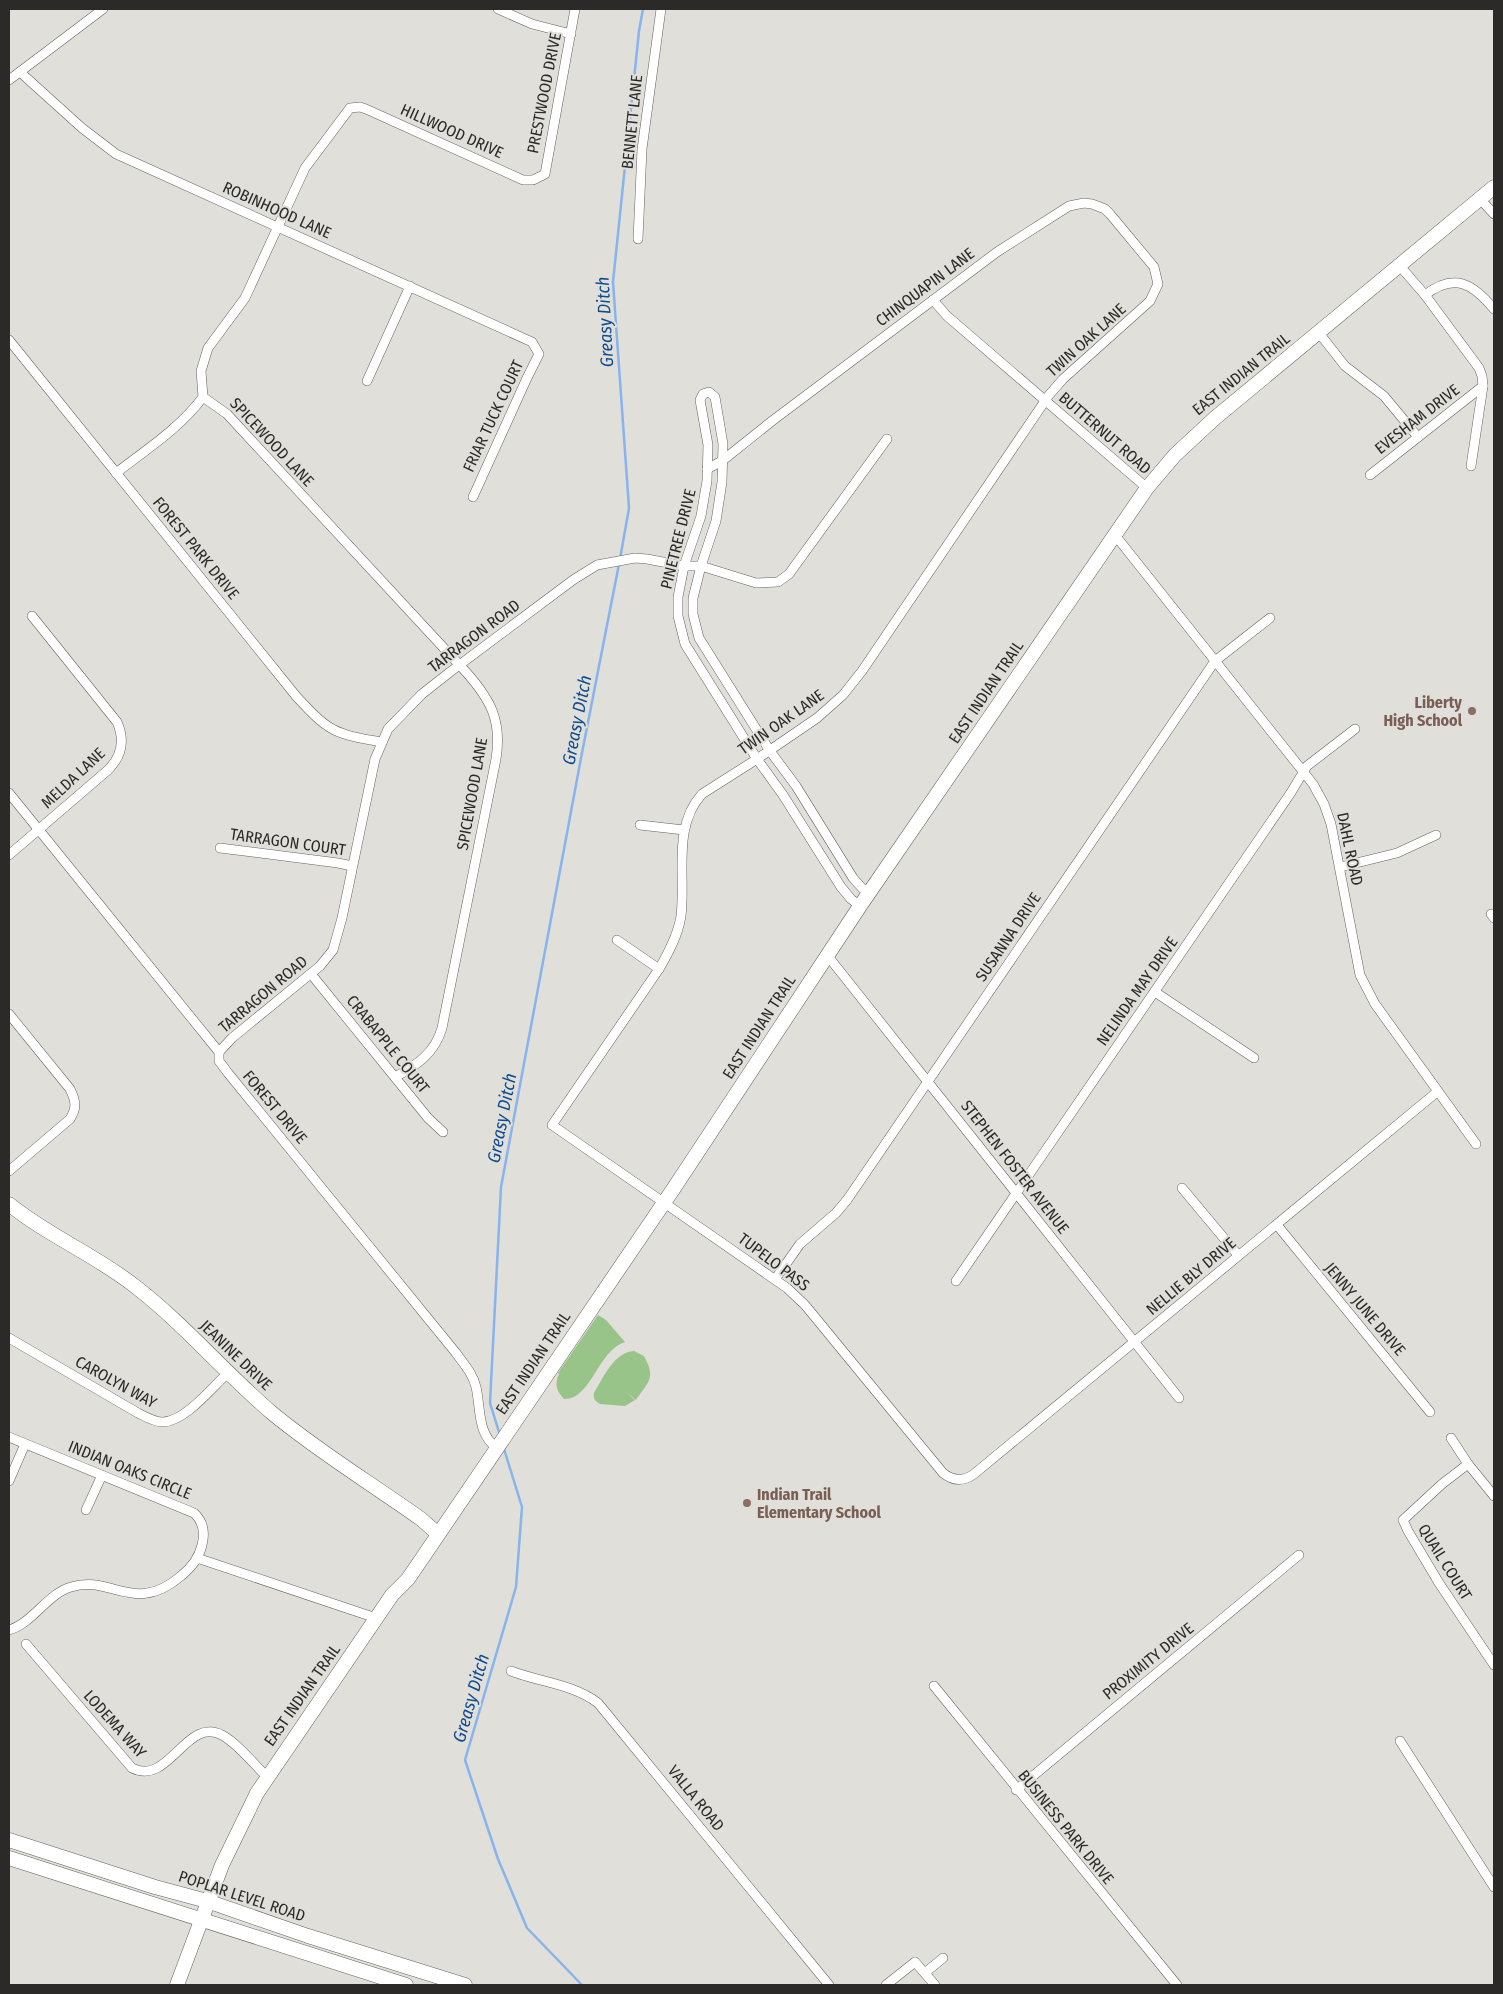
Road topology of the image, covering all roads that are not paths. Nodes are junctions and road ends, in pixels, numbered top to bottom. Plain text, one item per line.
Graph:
1 (103, 9) edge
2 (498, 9) edge
3 (575, 9) edge
4 (661, 9) edge
5 (571, 34) junction
6 (20, 72) junction
7 (9, 80) edge
8 (537, 179) joint
9 (1494, 187) edge
10 (1480, 199) junction
11 (1494, 214) edge
12 (278, 228) junction
13 (638, 239) dead end
14 (1399, 266) junction
15 (1156, 272) joint
16 (410, 286) junction
17 (1425, 295) junction
18 (933, 300) junction
19 (1494, 309) edge
20 (1319, 333) junction
21 (9, 340) edge
22 (538, 349) joint
23 (367, 381) dead end
24 (1483, 386) junction
25 (203, 397) junction
26 (1046, 401) junction
27 (1418, 437) junction
28 (887, 439) dead end
29 (722, 461) junction
30 (1471, 466) dead end
31 (707, 469) junction
32 (116, 473) junction
33 (1370, 475) dead end
34 (1147, 488) junction
35 (473, 497) dead end
36 (1115, 535) junction
37 (684, 566) junction
38 (701, 566) junction
39 (32, 616) dead end
40 (1270, 618) dead end
41 (1215, 661) junction
42 (459, 665) junction
43 (1355, 729) dead end
44 (382, 742) junction
45 (770, 751) junction
46 (757, 759) junction
47 (1303, 773) junction
48 (9, 794) edge
49 (640, 825) dead end
50 (38, 830) junction
51 (684, 830) junction
52 (1436, 835) dead end
53 (220, 848) dead end
54 (9, 855) edge
55 (352, 866) junction
56 (1340, 867) junction
57 (869, 893) junction
58 (860, 906) junction
59 (616, 940) dead end
60 (828, 955) junction
61 (659, 969) junction
62 (311, 974) junction
63 (1155, 992) junction
64 (9, 1014) edge
65 (219, 1052) junction
66 (1254, 1058) dead end
67 (395, 1077) junction
68 (928, 1081) junction
69 (1437, 1092) junction
70 (552, 1125) joint
71 (443, 1132) dead end
72 (1476, 1144) dead end
73 (9, 1171) edge
74 (1182, 1188) dead end
75 (1017, 1194) junction
76 (664, 1202) junction
77 (9, 1204) edge
78 (1277, 1225) junction
79 (1238, 1255) junction
80 (776, 1278) junction
81 (956, 1281) dead end
82 (9, 1338) edge
83 (1135, 1342) junction
84 (228, 1372) junction
85 (1179, 1398) dead end
86 (1430, 1412) dead end
87 (9, 1437) edge
88 (1451, 1438) dead end
89 (25, 1444) junction
90 (497, 1448) junction
91 (1468, 1464) junction
92 (102, 1475) junction
93 (962, 1480) joint
94 (9, 1481) edge
95 (1494, 1496) edge
96 (86, 1510) dead end
97 (438, 1534) junction
98 (1299, 1555) dead end
99 (197, 1558) junction
100 (376, 1618) junction
101 (9, 1630) edge
102 (26, 1644) dead end
103 (1494, 1665) edge
104 (511, 1671) dead end
105 (934, 1686) dead end
106 (1400, 1741) dead end
107 (267, 1777) junction
108 (1016, 1790) junction
109 (9, 1840) edge
110 (9, 1858) edge
111 (1494, 1887) edge
112 (208, 1901) junction
113 (201, 1920) junction
114 (942, 1958) dead end
115 (926, 1972) junction
116 (177, 1985) edge
117 (406, 1985) edge
118 (465, 1985) edge
119 (829, 1985) edge
120 (886, 1985) edge
121 (935, 1985) edge
122 (1177, 1985) edge

1 - 6 street
2 - 5 street
3 - 5 street, PRESTWOOD DRIVE
4 - 13 street, BENNETT LANE
5 - 8 street, PRESTWOOD DRIVE
6 - 7 street
6 - 12 street, ROBINHOOD LANE
8 - 12 street, HILLWOOD DRIVE
9 - 10 main road, EAST INDIAN TRAIL
10 - 11 street
10 - 14 main road, EAST INDIAN TRAIL
12 - 16 street, ROBINHOOD LANE
12 - 25 street
14 - 17 street
14 - 20 main road, EAST INDIAN TRAIL
15 - 18 street, CHINQUAPIN LANE
15 - 26 street, TWIN OAK LANE
16 - 22 street, ROBINHOOD LANE
16 - 23 street
17 - 19 street
17 - 24 street
18 - 26 street, BUTTERNUT ROAD
18 - 29 street, CHINQUAPIN LANE
20 - 27 street
20 - 34 main road, EAST INDIAN TRAIL
21 - 32 street, FOREST PARK DRIVE
22 - 35 street, FRIAR TUCK COURT
24 - 27 street, EVESHAM DRIVE
24 - 30 street
25 - 32 street
25 - 42 street, SPICEWOOD LANE
26 - 34 street, BUTTERNUT ROAD
26 - 45 street, TWIN OAK LANE
27 - 33 street, EVESHAM DRIVE
28 - 38 street, TARRAGON ROAD
29 - 31 street, CHINQUAPIN LANE
29 - 31 street, PINETREE DRIVE
29 - 38 street, PINETREE DRIVE
31 - 37 street, PINETREE DRIVE
32 - 44 street, FOREST PARK DRIVE
34 - 36 main road, EAST INDIAN TRAIL
36 - 41 street, DAHL ROAD
36 - 57 main road, EAST INDIAN TRAIL
37 - 38 street, TARRAGON ROAD
37 - 42 street, TARRAGON ROAD
37 - 46 street, PINETREE DRIVE
38 - 45 street, PINETREE DRIVE
39 - 50 street, MELDA LANE
40 - 41 street, SUSANNA DRIVE
41 - 47 street, DAHL ROAD
41 - 68 street, SUSANNA DRIVE
42 - 44 street, TARRAGON ROAD
42 - 67 street, SPICEWOOD LANE
43 - 47 street, NELINDA MAY DRIVE
44 - 55 street, TARRAGON ROAD
45 - 46 street, TWIN OAK LANE
45 - 57 street, PINETREE DRIVE
46 - 51 street, TWIN OAK LANE
46 - 58 street, PINETREE DRIVE
47 - 56 street, DAHL ROAD
47 - 63 street, NELINDA MAY DRIVE
48 - 50 street, FOREST DRIVE
49 - 51 street
50 - 54 street, MELDA LANE
50 - 65 street, FOREST DRIVE
51 - 61 street, TWIN OAK LANE
52 - 56 street
53 - 55 street, TARRAGON COURT
55 - 62 street, TARRAGON ROAD
56 - 69 street, DAHL ROAD
57 - 58 main road, EAST INDIAN TRAIL
58 - 60 main road, EAST INDIAN TRAIL
59 - 61 street
60 - 68 street, STEPHEN FOSTER AVENUE
60 - 76 main road, EAST INDIAN TRAIL
61 - 70 street, TWIN OAK LANE
62 - 65 street, TARRAGON ROAD
62 - 67 street, CRABAPPLE COURT
63 - 66 street
63 - 75 street, NELINDA MAY DRIVE
64 - 73 street
65 - 90 street, FOREST DRIVE
67 - 71 street, CRABAPPLE COURT
68 - 75 street, STEPHEN FOSTER AVENUE
68 - 80 street, SUSANNA DRIVE
69 - 72 street, DAHL ROAD
69 - 78 street, NELLIE BLY DRIVE
70 - 76 street, TUPELO PASS
74 - 79 street
75 - 81 street, NELINDA MAY DRIVE
75 - 83 street, STEPHEN FOSTER AVENUE
76 - 80 street, TUPELO PASS
76 - 90 main road, EAST INDIAN TRAIL
77 - 84 main road, JEANINE DRIVE
78 - 79 street, NELLIE BLY DRIVE
78 - 86 street, JENNY JUNE DRIVE
79 - 83 street, NELLIE BLY DRIVE
80 - 93 street, TUPELO PASS
82 - 84 street, CAROLYN WAY
83 - 85 street, STEPHEN FOSTER AVENUE
83 - 93 street, NELLIE BLY DRIVE
84 - 97 main road, JEANINE DRIVE
87 - 89 street, INDIAN OAKS CIRCLE
88 - 91 street
89 - 92 street, INDIAN OAKS CIRCLE
89 - 94 street
90 - 97 main road, EAST INDIAN TRAIL
91 - 95 street
91 - 103 street, QUAIL COURT
92 - 96 street
92 - 99 street, INDIAN OAKS CIRCLE
97 - 100 main road, EAST INDIAN TRAIL
98 - 108 street, PROXIMITY DRIVE
99 - 100 street
99 - 101 street
100 - 107 main road, EAST INDIAN TRAIL
102 - 107 street, LODEMA WAY
104 - 119 street, VALLA ROAD
105 - 108 street, BUSINESS PARK DRIVE
106 - 111 street
107 - 112 main road, EAST INDIAN TRAIL
108 - 122 street, BUSINESS PARK DRIVE
109 - 112 main road, POPLAR LEVEL ROAD
110 - 113 main road
112 - 113 main road, EAST INDIAN TRAIL
112 - 118 main road, POPLAR LEVEL ROAD
113 - 116 main road, EAST INDIAN TRAIL
113 - 117 main road
114 - 115 street
115 - 120 street
115 - 121 street

